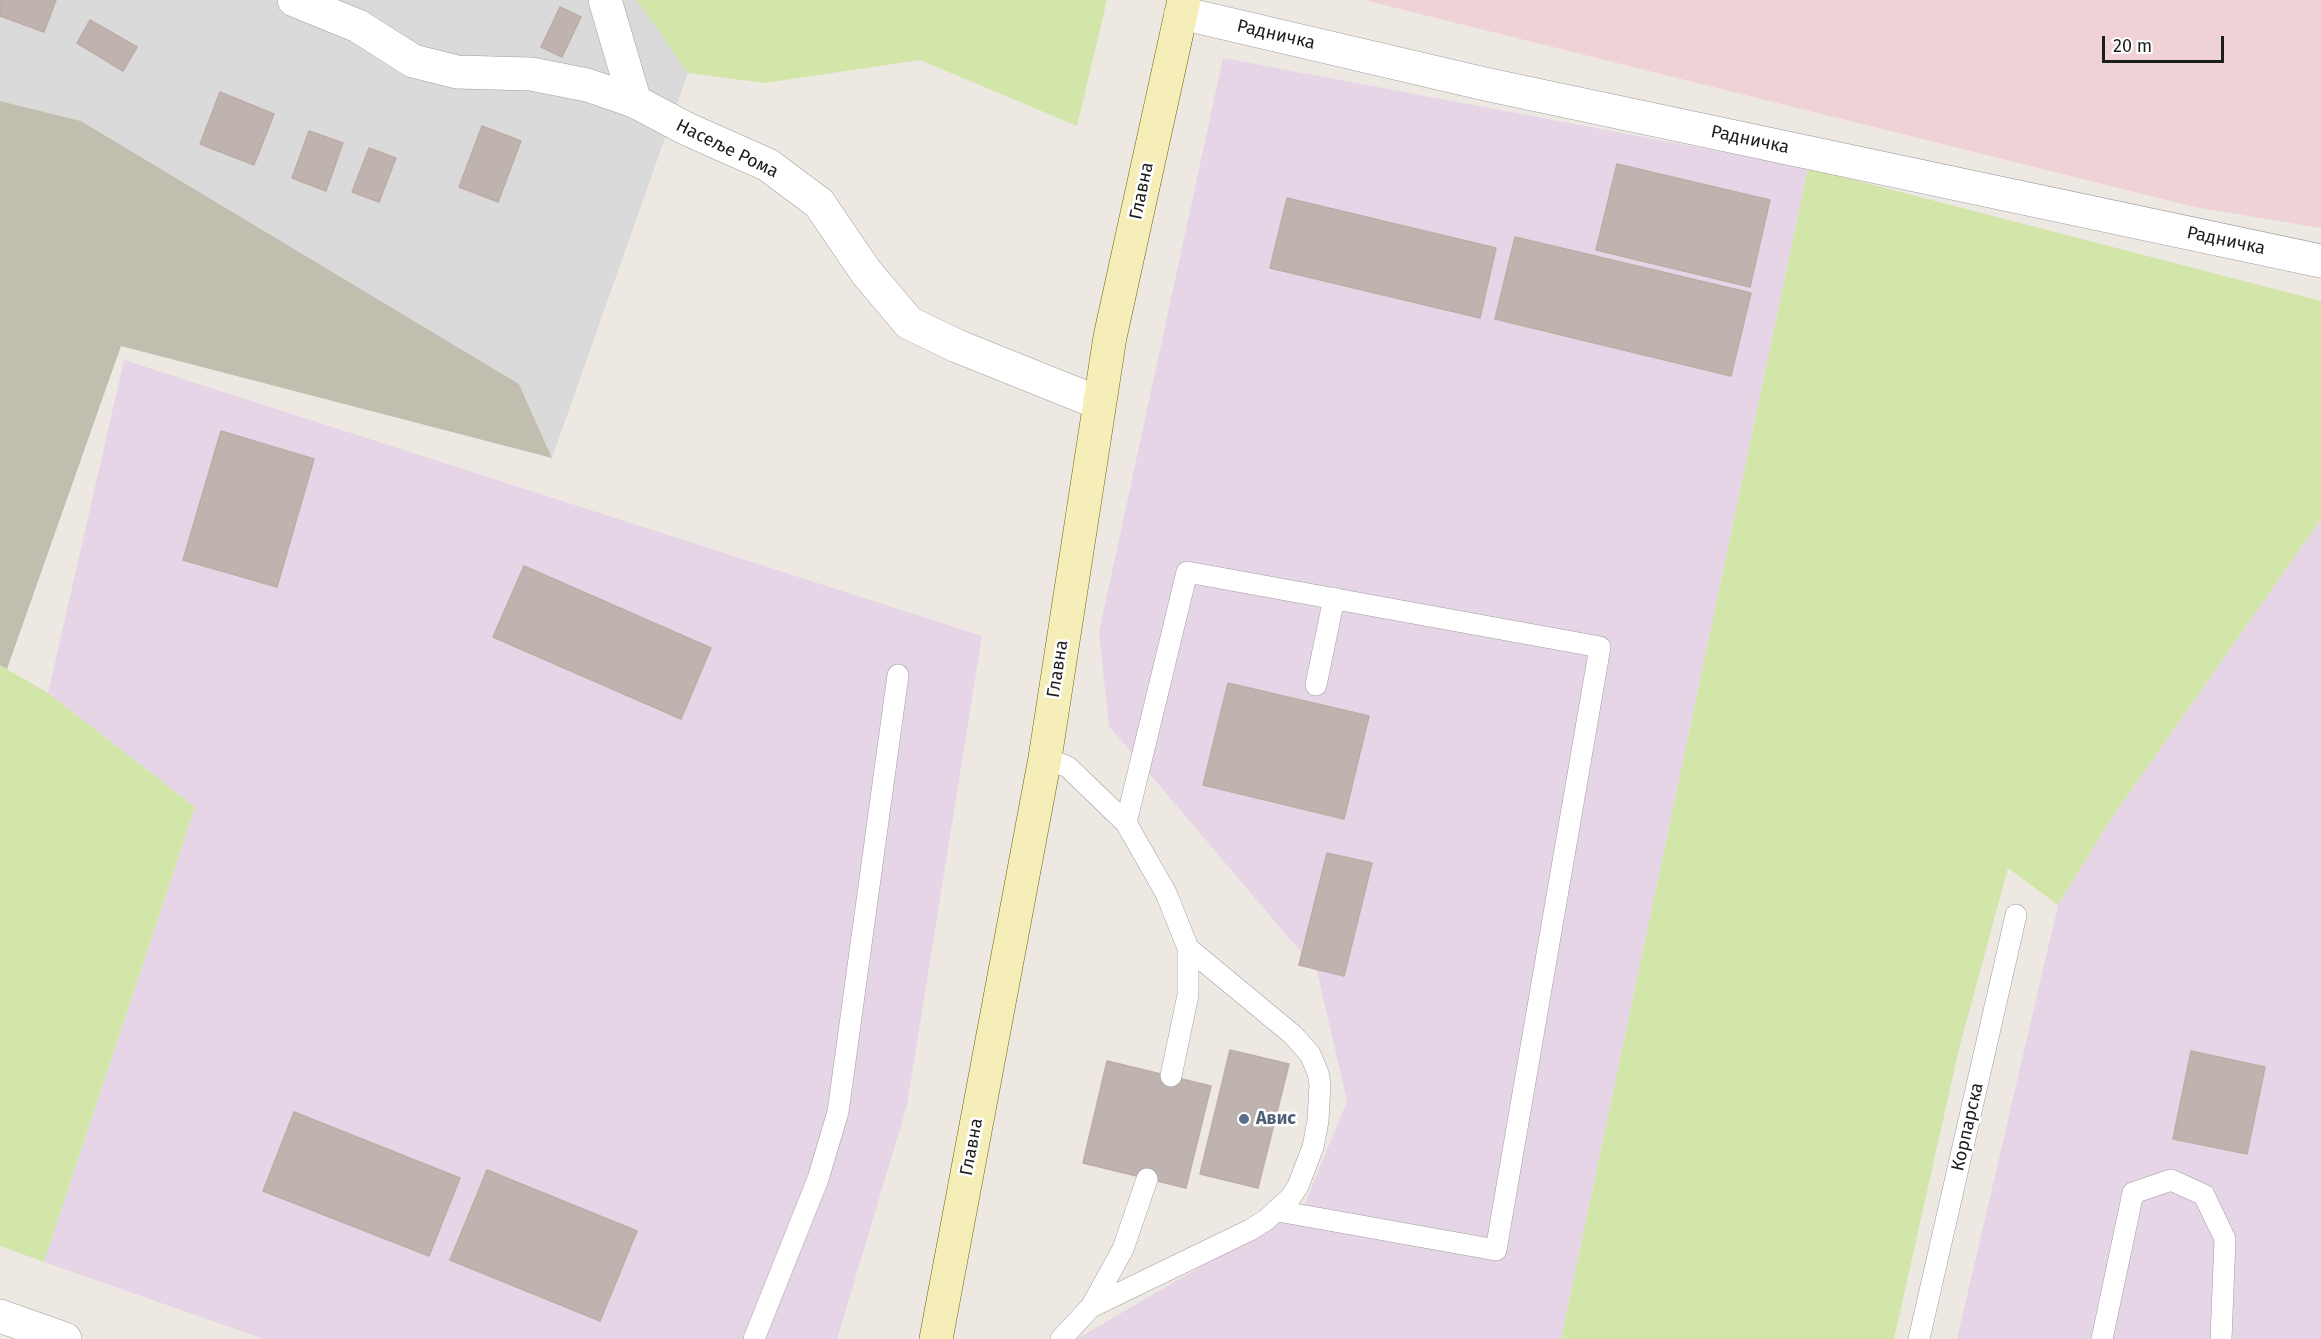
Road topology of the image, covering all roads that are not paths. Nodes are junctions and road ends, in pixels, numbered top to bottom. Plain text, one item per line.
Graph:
1 (294, 0) edge
2 (605, 0) edge
3 (1183, 6) edge
4 (635, 102) junction
5 (2321, 261) edge
6 (1099, 403) junction
7 (1334, 598) junction
8 (898, 675) dead end
9 (1316, 685) dead end
10 (1045, 759) junction
11 (1126, 823) junction
12 (2016, 915) dead end
13 (1188, 948) junction
14 (1171, 1076) dead end
15 (1147, 1179) dead end
16 (1278, 1211) junction
17 (1091, 1307) junction
18 (0, 1316) edge
19 (65, 1339) edge
20 (754, 1339) edge
21 (936, 1339) edge
22 (1061, 1339) edge
23 (1919, 1339) edge
24 (2102, 1339) edge
25 (2221, 1339) edge

1 - 4 street, Насеље Рома
2 - 4 street
3 - 5 street, Радничка
3 - 6 main road, Главна
4 - 6 street, Насеље Рома
6 - 10 main road, Главна
7 - 9 lane
7 - 11 lane
7 - 16 lane
8 - 20 lane
10 - 11 lane
10 - 21 main road, Главна
11 - 13 lane
12 - 23 lane, Корпарска
13 - 14 lane
13 - 16 lane
15 - 17 lane
16 - 17 lane
17 - 22 lane
18 - 19 street
24 - 25 lane

